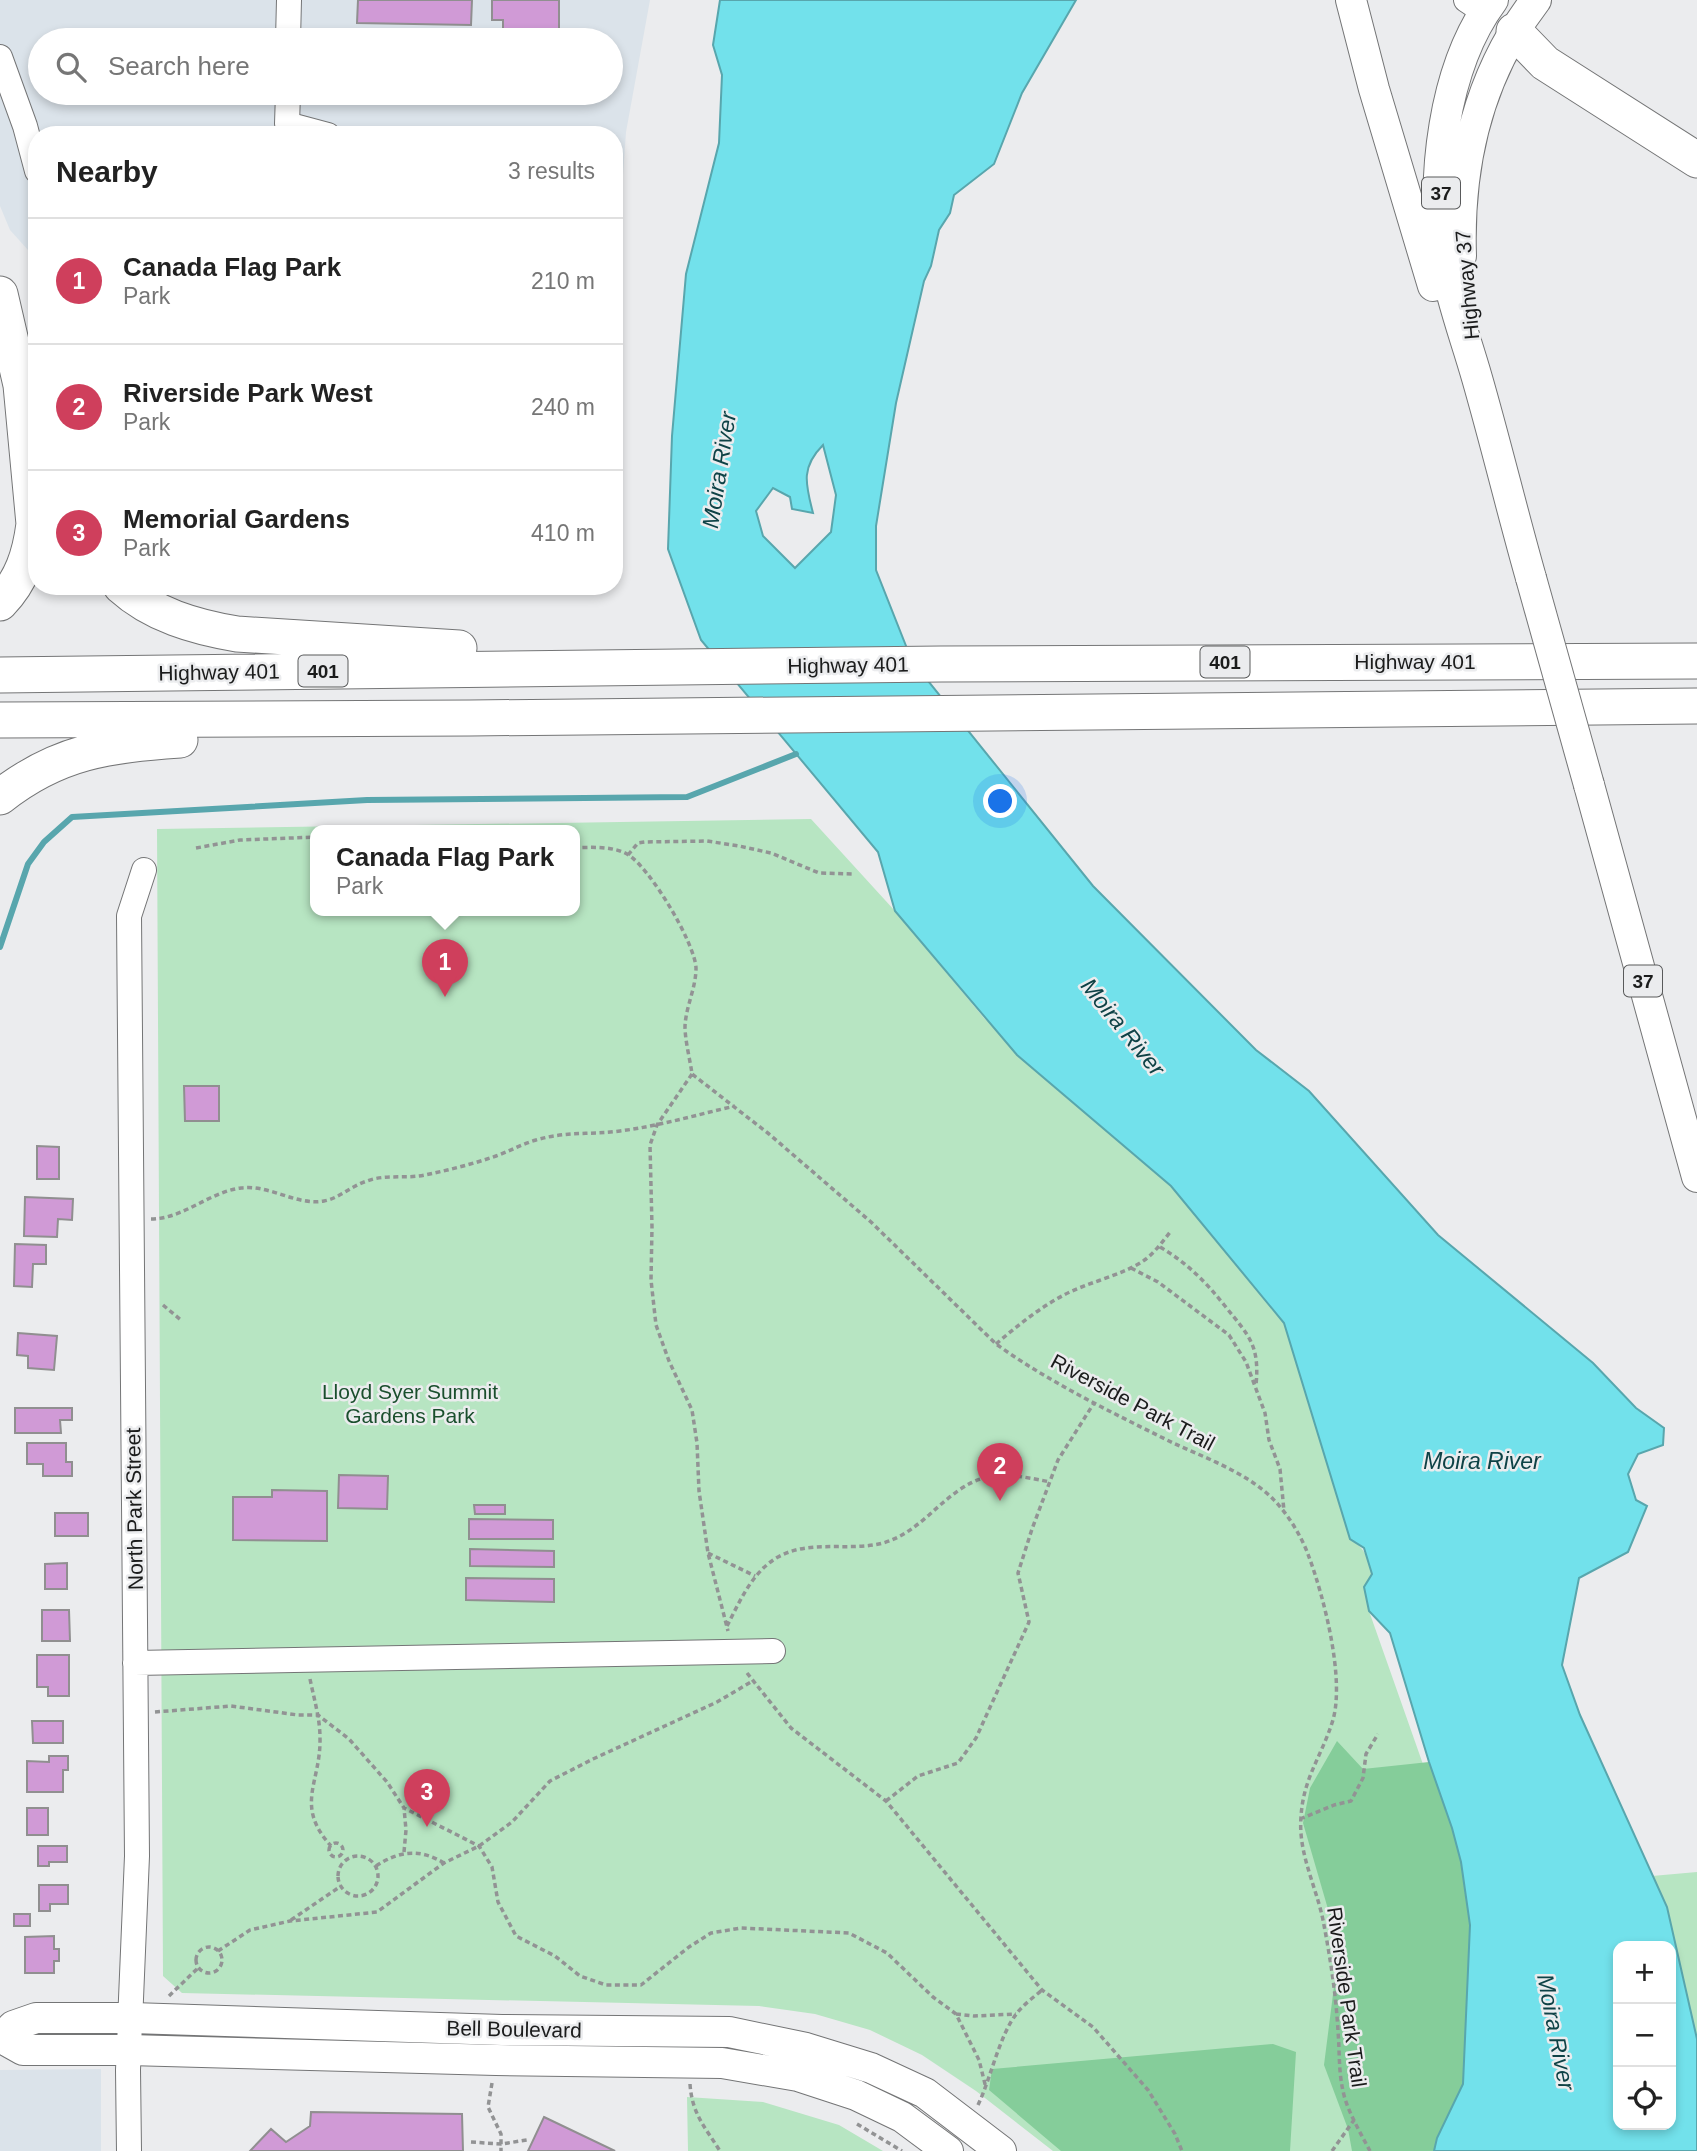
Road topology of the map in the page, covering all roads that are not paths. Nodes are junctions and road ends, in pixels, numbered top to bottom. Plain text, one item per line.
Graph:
1 (289, 0) edge
2 (1351, 0) edge
3 (1536, 0) edge
4 (1481, 4) edge
5 (288, 28) edge
6 (1514, 31) junction
7 (0, 57) edge
8 (288, 105) edge
9 (294, 126) edge
10 (28, 137) edge
11 (1697, 138) edge
12 (1697, 160) edge
13 (0, 294) edge
14 (1477, 376) junction
15 (21, 385) junction
16 (28, 406) edge
17 (28, 460) edge
18 (1513, 514) junction
19 (28, 553) edge
20 (132, 595) edge
21 (0, 603) edge
22 (1697, 639) edge
23 (1508, 661) junction
24 (1697, 661) edge
25 (657, 667) junction
26 (0, 675) edge
27 (1697, 706) edge
28 (1473, 708) junction
29 (471, 718) junction
30 (1697, 719) edge
31 (0, 720) edge
32 (0, 797) edge
33 (144, 870) dead end
34 (1697, 1177) edge
35 (773, 1651) dead end
36 (135, 1663) junction
37 (132, 2018) junction
38 (1, 2037) edge
39 (129, 2050) junction
40 (129, 2151) edge
41 (948, 2151) edge
42 (1001, 2151) edge

1 - 5 street
2 - 18 main road
3 - 6 main road, Highway 37 / 37
4 - 6 main road
4 - 14 main road, Highway 37 / 37
6 - 11 highway
6 - 12 highway
6 - 14 main road, Highway 37 / 37
7 - 10 street
8 - 9 street
13 - 15 highway
14 - 18 main road, Highway 37 / 37
15 - 16 highway
15 - 17 highway
18 - 34 main road, Highway 37 / 37, bridge
19 - 21 highway
20 - 25 highway
22 - 23 highway
23 - 24 highway, Highway 401 / 401
23 - 25 highway, Highway 401 / 401
25 - 26 highway, Highway 401 / 401
27 - 28 highway
28 - 29 highway
28 - 30 highway
29 - 31 highway
29 - 32 highway
33 - 36 street, North Park Street
35 - 36 street
36 - 37 street, North Park Street
37 - 38 main road, Bell Boulevard
37 - 39 street, North Park Street
37 - 42 main road, Bell Boulevard
38 - 39 main road, Bell Boulevard
39 - 40 street, North Park Street
39 - 41 main road, Bell Boulevard

